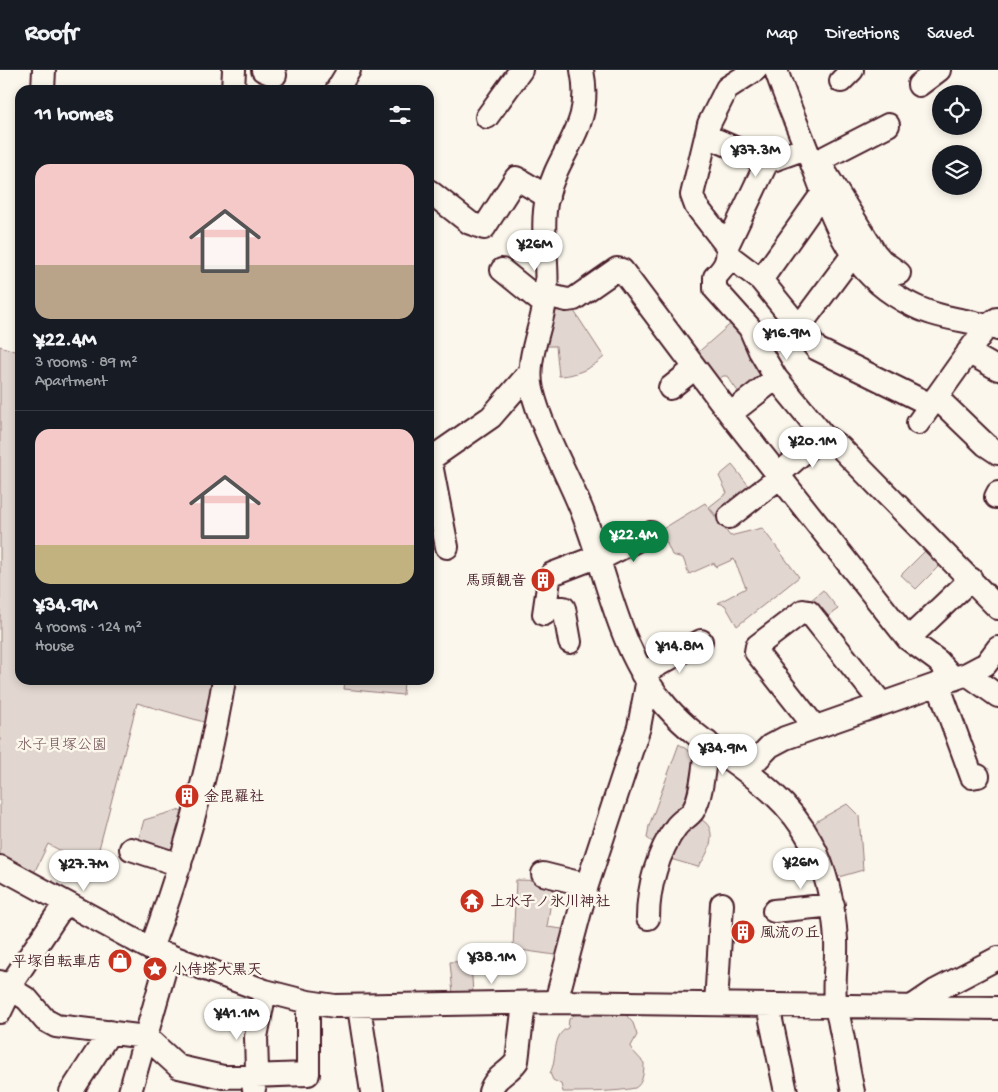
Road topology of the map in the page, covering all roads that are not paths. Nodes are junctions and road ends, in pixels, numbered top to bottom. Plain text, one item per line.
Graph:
1 (44, 70) edge
2 (234, 70) edge
3 (349, 70) edge
4 (521, 70) edge
5 (582, 70) edge
6 (755, 70) edge
7 (776, 70) edge
8 (939, 70) edge
9 (43, 85) edge
10 (232, 85) edge
11 (340, 85) edge
12 (919, 85) dead end
13 (487, 118) dead end
14 (888, 125) dead end
15 (706, 136) junction
16 (810, 160) junction
17 (767, 162) junction
18 (829, 191) junction
19 (434, 195) edge
20 (548, 197) junction
21 (728, 250) junction
22 (852, 256) junction
23 (502, 270) dead end
24 (899, 273) dead end
25 (761, 280) junction
26 (545, 299) junction
27 (994, 325) edge
28 (799, 327) junction
29 (968, 352) junction
30 (695, 368) junction
31 (998, 369) edge
32 (530, 372) junction
33 (776, 378) junction
34 (670, 388) dead end
35 (929, 408) junction
36 (730, 414) junction
37 (823, 435) junction
38 (998, 453) edge
39 (434, 456) edge
40 (779, 476) junction
41 (434, 483) edge
42 (729, 517) dead end
43 (651, 533) dead end
44 (447, 547) dead end
45 (599, 557) junction
46 (971, 579) junction
47 (998, 608) edge
48 (908, 639) junction
49 (700, 641) dead end
50 (570, 642) dead end
51 (996, 655) edge
52 (645, 679) junction
53 (953, 679) junction
54 (223, 685) edge
55 (998, 696) edge
56 (882, 704) junction
57 (815, 728) junction
58 (707, 742) junction
59 (746, 770) junction
60 (978, 776) dead end
61 (131, 849) dead end
62 (180, 865) junction
63 (0, 867) edge
64 (543, 874) dead end
65 (587, 885) junction
66 (65, 903) junction
67 (722, 904) dead end
68 (833, 905) junction
69 (774, 911) dead end
70 (648, 918) dead end
71 (160, 952) junction
72 (998, 958) edge
73 (7, 986) edge
74 (265, 990) junction
75 (308, 1002) junction
76 (556, 1002) junction
77 (524, 1003) junction
78 (716, 1004) junction
79 (768, 1006) junction
80 (359, 1007) junction
81 (835, 1008) junction
82 (910, 1008) junction
83 (998, 1008) edge
84 (0, 1012) edge
85 (110, 1032) junction
86 (146, 1037) junction
87 (216, 1084) edge
88 (253, 1084) edge
89 (71, 1092) edge
90 (130, 1092) edge
91 (372, 1092) edge
92 (490, 1092) edge
93 (786, 1092) edge
94 (853, 1092) edge

1 - 9 street
2 - 10 street
3 - 11 street
4 - 13 street
5 - 20 street
6 - 15 street
7 - 16 street
8 - 12 street
14 - 16 street
15 - 17 street
15 - 21 street
16 - 17 street
16 - 18 street
17 - 21 street
18 - 22 street
18 - 24 street
18 - 25 street
19 - 20 street
20 - 26 street
21 - 25 street
21 - 33 street
22 - 27 street
22 - 28 street
23 - 26 street
25 - 28 street
26 - 30 street
26 - 32 street
27 - 29 street
28 - 35 street
29 - 31 street
29 - 35 street
30 - 34 street
30 - 36 street
32 - 39 street
32 - 45 street
33 - 36 street
33 - 37 street
35 - 38 street
36 - 40 street
37 - 40 street
37 - 46 street
40 - 42 street
40 - 48 street
41 - 44 street
43 - 45 street
45 - 50 street
45 - 52 street
46 - 47 street
46 - 48 street
48 - 53 street
49 - 52 street
51 - 53 street
52 - 58 street
52 - 65 street
53 - 55 street
53 - 56 street
53 - 60 street
54 - 62 street
56 - 57 street
56 - 57 street
57 - 59 street
58 - 59 street
58 - 70 street
59 - 68 street
61 - 62 street
62 - 71 street
63 - 66 street
64 - 65 street
65 - 76 street
66 - 71 street
66 - 73 street
67 - 78 street
68 - 69 street
68 - 81 street
71 - 74 street
71 - 86 street
72 - 82 street
73 - 84 street
73 - 85 street
74 - 75 street
74 - 88 street
75 - 80 street
75 - 88 street
76 - 77 street
76 - 78 street
77 - 80 street
77 - 92 street
78 - 79 street
79 - 81 street
79 - 93 street
80 - 91 street
81 - 82 street
81 - 94 street
82 - 83 street
85 - 86 street
85 - 89 street
86 - 87 street
86 - 90 street
87 - 88 street

